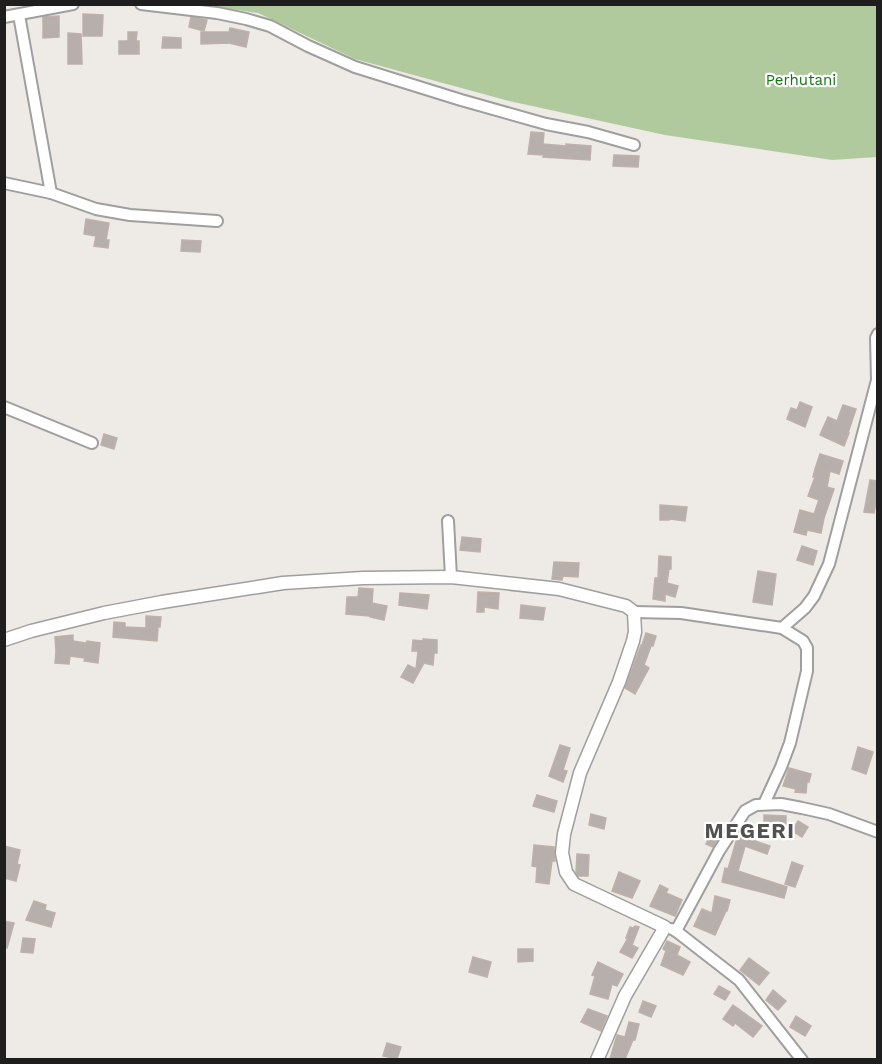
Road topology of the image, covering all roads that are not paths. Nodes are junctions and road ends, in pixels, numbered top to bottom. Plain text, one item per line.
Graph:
1 (73, 4) edge
2 (141, 4) edge
3 (19, 15) junction
4 (4, 18) edge
5 (634, 146) dead end
6 (4, 183) edge
7 (51, 193) junction
8 (217, 221) dead end
9 (878, 334) edge
10 (4, 407) edge
11 (92, 443) dead end
12 (448, 521) dead end
13 (451, 577) junction
14 (634, 612) junction
15 (782, 628) junction
16 (4, 640) edge
17 (764, 804) junction
18 (878, 832) edge
19 (670, 929) junction
20 (597, 1059) edge
21 (802, 1059) edge

1 - 3 street
2 - 5 street
3 - 4 street
3 - 7 street
6 - 7 street
7 - 8 street
9 - 15 street
10 - 11 street
12 - 13 street
13 - 14 street
13 - 16 street
14 - 15 street
14 - 19 street
15 - 17 street
17 - 18 street
17 - 19 street
19 - 20 street
19 - 21 street

